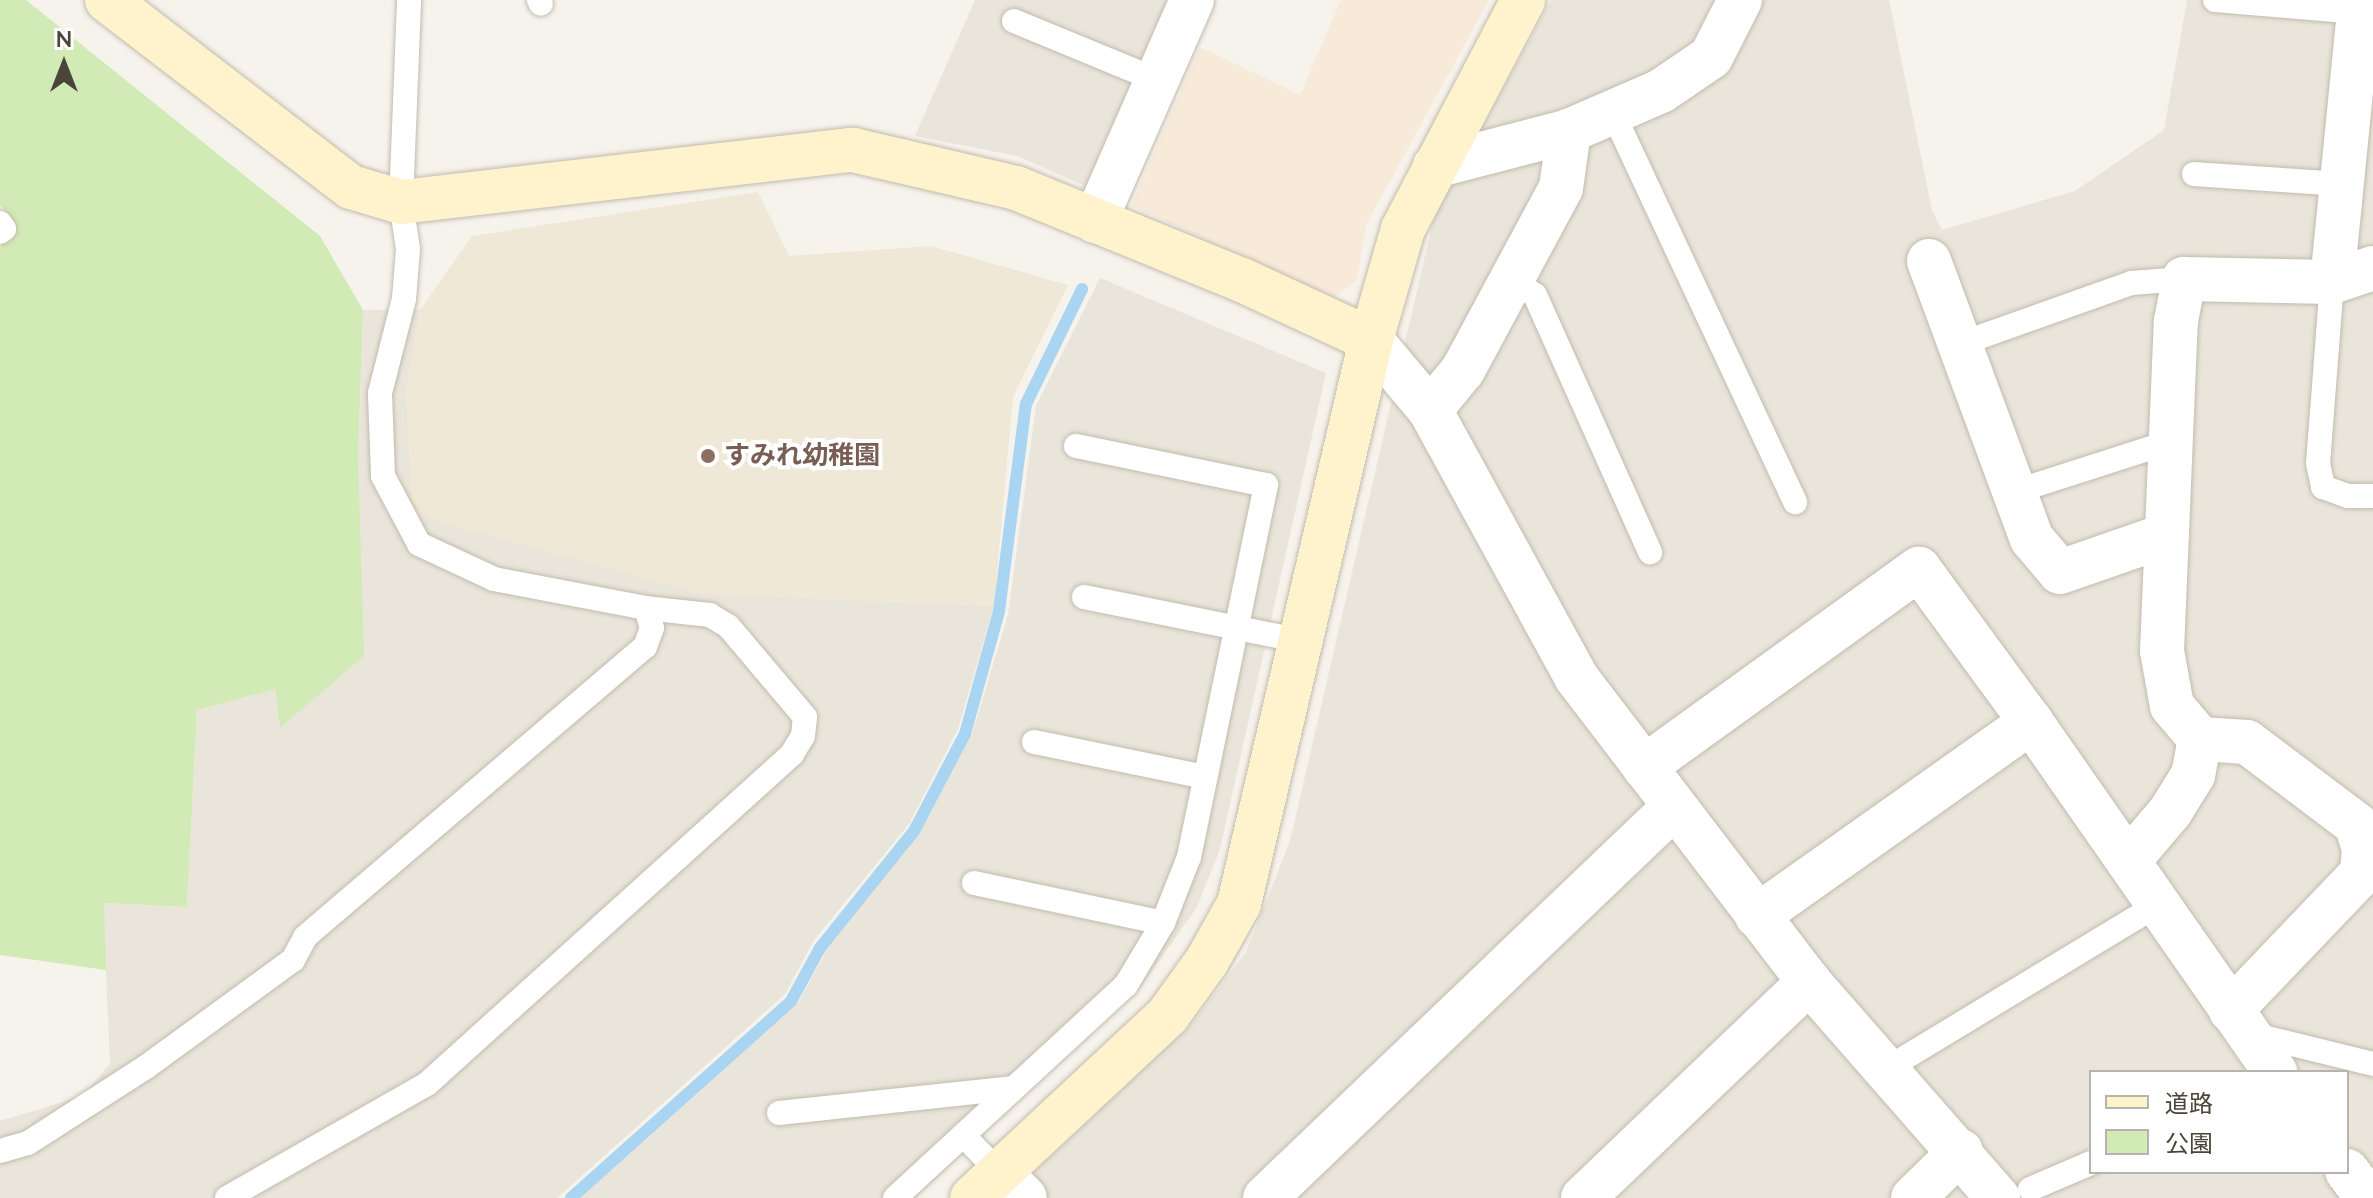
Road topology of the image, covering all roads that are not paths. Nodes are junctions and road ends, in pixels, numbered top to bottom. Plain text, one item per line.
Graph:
1 (107, 0) edge
2 (1192, 0) edge
3 (1523, 0) edge
4 (1740, 0) edge
5 (2215, 0) edge
6 (405, 2) edge
7 (2359, 6) edge
8 (1014, 21) dead end
9 (1157, 80) junction
10 (1612, 111) junction
11 (1569, 131) junction
12 (1435, 166) junction
13 (2194, 174) dead end
14 (2341, 184) junction
15 (401, 202) junction
16 (1095, 221) junction
17 (0, 223) edge
18 (0, 232) edge
19 (1929, 261) dead end
20 (2373, 268) edge
21 (2184, 279) junction
22 (1512, 280) junction
23 (2332, 282) junction
24 (1371, 340) junction
25 (1960, 344) junction
26 (1430, 410) junction
27 (2170, 442) junction
28 (1076, 446) dead end
29 (2014, 492) junction
30 (2373, 496) edge
31 (1795, 502) dead end
32 (2167, 535) junction
33 (1650, 552) dead end
34 (1084, 597) dead end
35 (646, 608) junction
36 (1237, 626) junction
37 (1303, 641) junction
38 (2031, 722) junction
39 (2200, 739) junction
40 (1034, 742) dead end
41 (1644, 767) junction
42 (1205, 777) junction
43 (1674, 807) junction
44 (2130, 859) junction
45 (2367, 875) edge
46 (974, 883) dead end
47 (2155, 906) junction
48 (1757, 916) junction
49 (1163, 923) junction
50 (1809, 982) junction
51 (2239, 1021) junction
52 (1901, 1060) dead end
53 (2373, 1064) edge
54 (2274, 1070) edge
55 (1014, 1088) junction
56 (779, 1113) dead end
57 (963, 1135) junction
58 (0, 1151) edge
59 (1961, 1151) junction
60 (2089, 1164) edge
61 (2349, 1174) edge
62 (999, 1190) edge
63 (2014, 1194) edge
64 (227, 1198) edge
65 (895, 1198) edge
66 (1265, 1198) edge
67 (1583, 1198) edge
68 (1913, 1198) edge
69 (2367, 1198) edge

1 - 15 street
2 - 9 street
3 - 12 street
4 - 10 street
5 - 7 lane
6 - 15 lane
7 - 14 street
8 - 9 lane
9 - 16 street
10 - 11 street
10 - 31 lane
11 - 12 street
11 - 22 street
12 - 24 street
13 - 14 lane
14 - 23 street
15 - 16 street
15 - 35 lane
16 - 24 street
17 - 18 lane
19 - 25 street
20 - 23 street
21 - 23 street
21 - 25 lane
21 - 27 street
22 - 26 street
22 - 33 lane
23 - 30 lane
24 - 26 street
24 - 37 street
25 - 29 street
26 - 41 street
27 - 29 lane
27 - 32 street
28 - 36 lane
29 - 32 street
32 - 39 street
34 - 36 lane
35 - 58 lane
35 - 64 lane
36 - 37 lane
36 - 42 lane
37 - 62 street
38 - 41 street
38 - 44 street
38 - 48 street
39 - 44 street
39 - 45 street
40 - 42 lane
41 - 43 street
42 - 49 lane
43 - 48 street
43 - 66 street
44 - 47 street
45 - 51 street
46 - 49 lane
47 - 51 street
47 - 52 lane
48 - 50 street
49 - 55 lane
50 - 59 street
50 - 67 street
51 - 53 lane
51 - 54 street
55 - 56 lane
55 - 57 lane
57 - 62 lane
57 - 65 lane
59 - 63 street
59 - 68 street
60 - 63 lane
61 - 69 street

